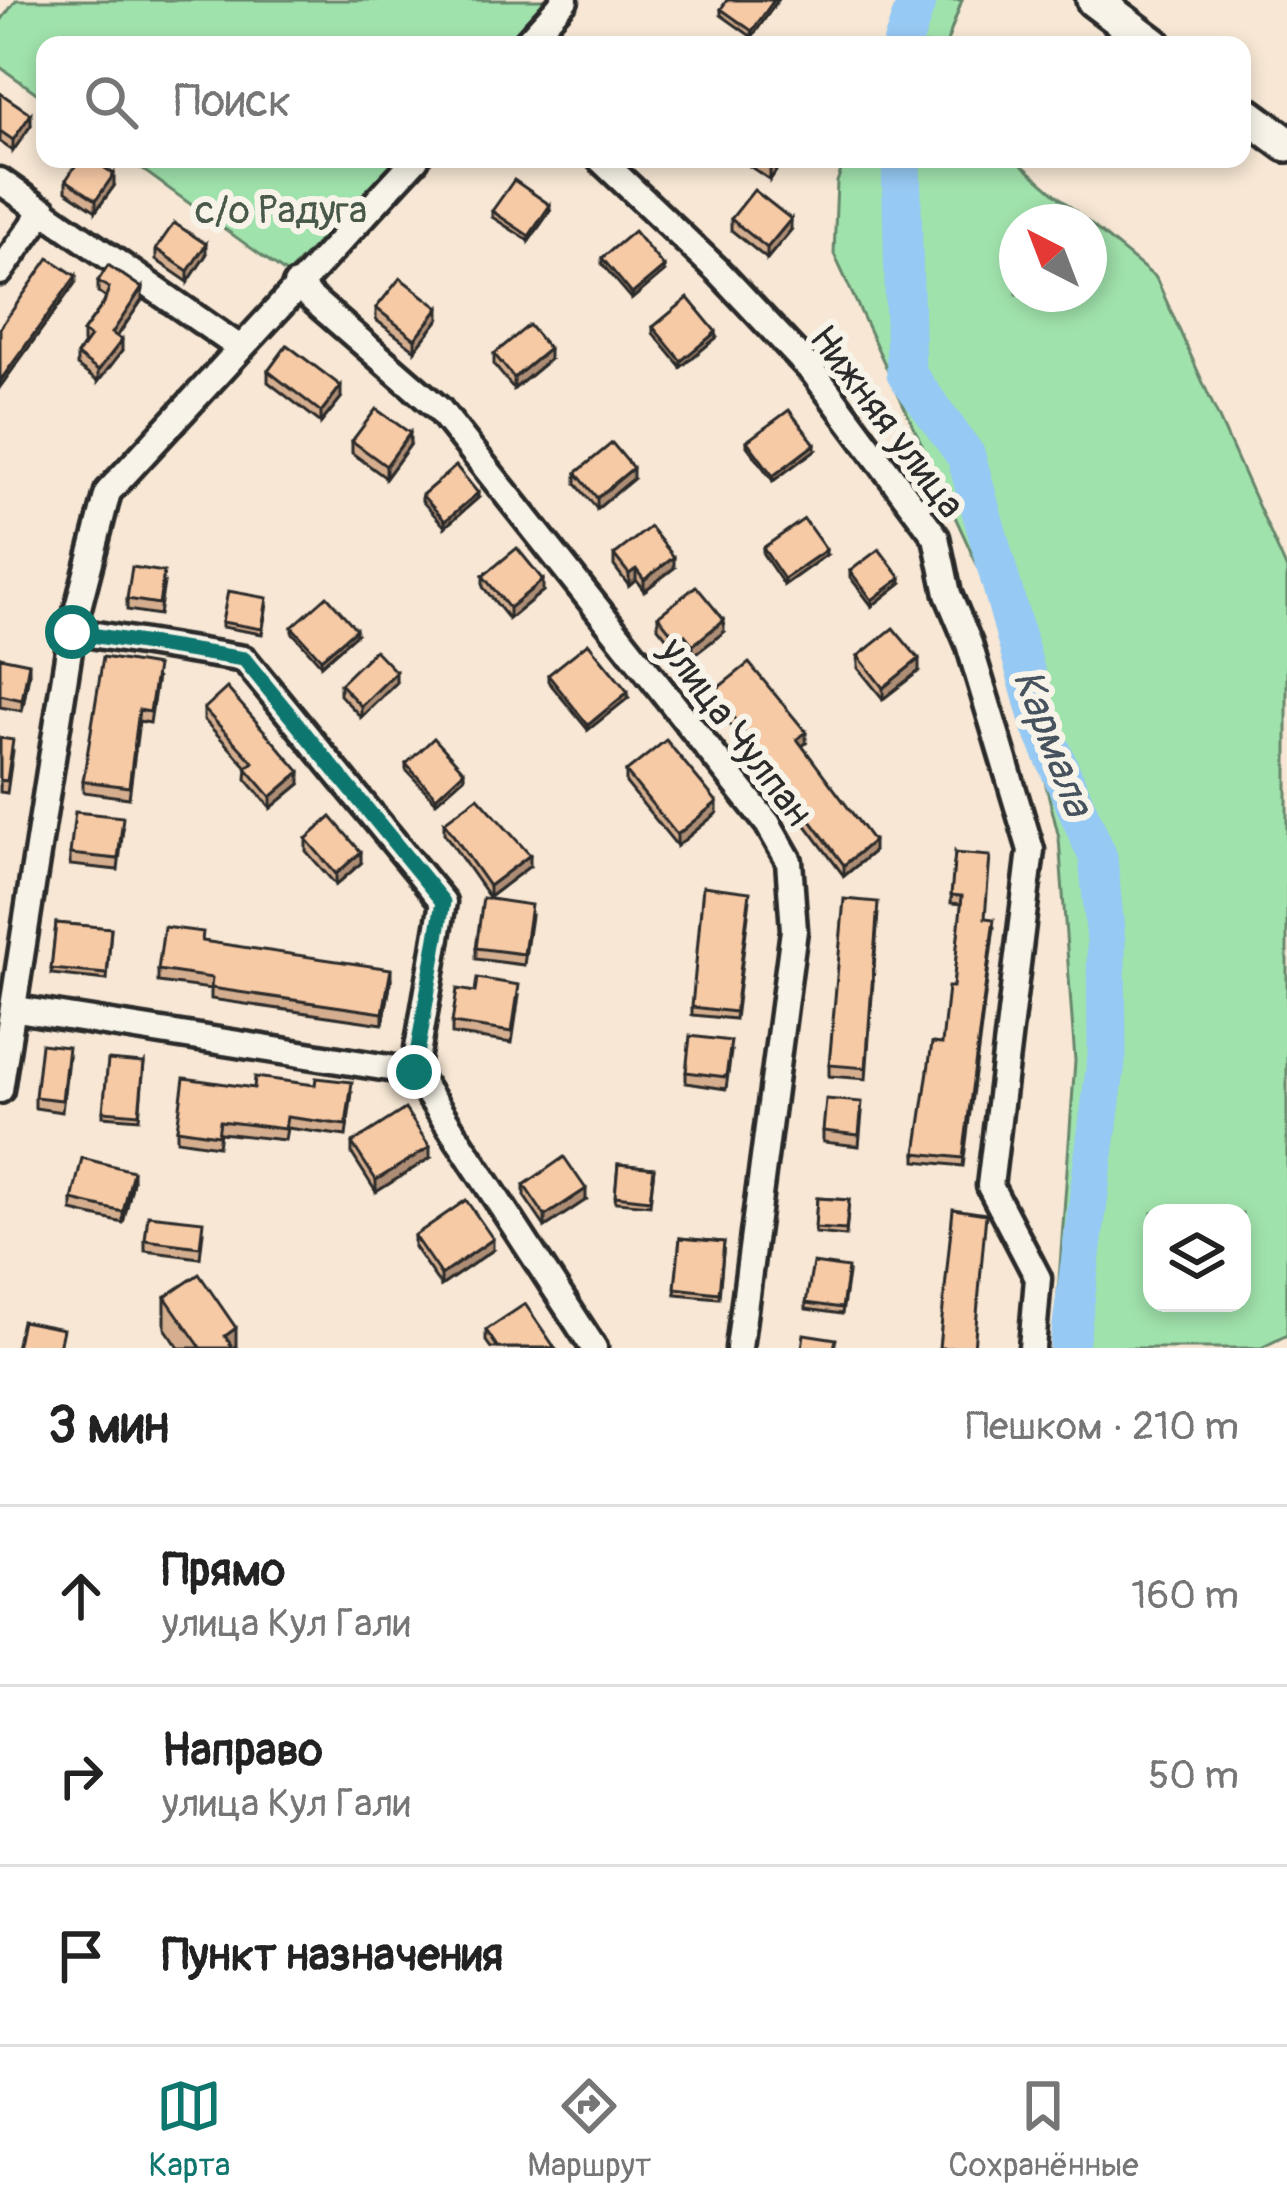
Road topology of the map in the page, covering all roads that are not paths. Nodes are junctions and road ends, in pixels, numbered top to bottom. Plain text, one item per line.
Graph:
1 (565, 0) edge
2 (1094, 0) edge
3 (532, 36) edge
4 (1142, 36) edge
5 (1251, 118) edge
6 (1287, 144) edge
7 (407, 168) edge
8 (609, 168) edge
9 (0, 181) edge
10 (44, 211) junction
11 (0, 272) edge
12 (296, 284) junction
13 (237, 346) junction
14 (72, 632) junction
15 (17, 1009) junction
16 (414, 1072) junction
17 (0, 1090) edge
18 (594, 1348) edge
19 (739, 1348) edge
20 (1032, 1348) edge

1 - 3 street
2 - 4 main road
5 - 6 main road
7 - 12 street
8 - 20 street, Нижняя улица
9 - 10 street
10 - 11 street
10 - 13 street
12 - 13 street
12 - 19 street, улица Чулпан
13 - 14 street
14 - 15 street
14 - 16 street
15 - 16 street
15 - 17 street
16 - 18 street

